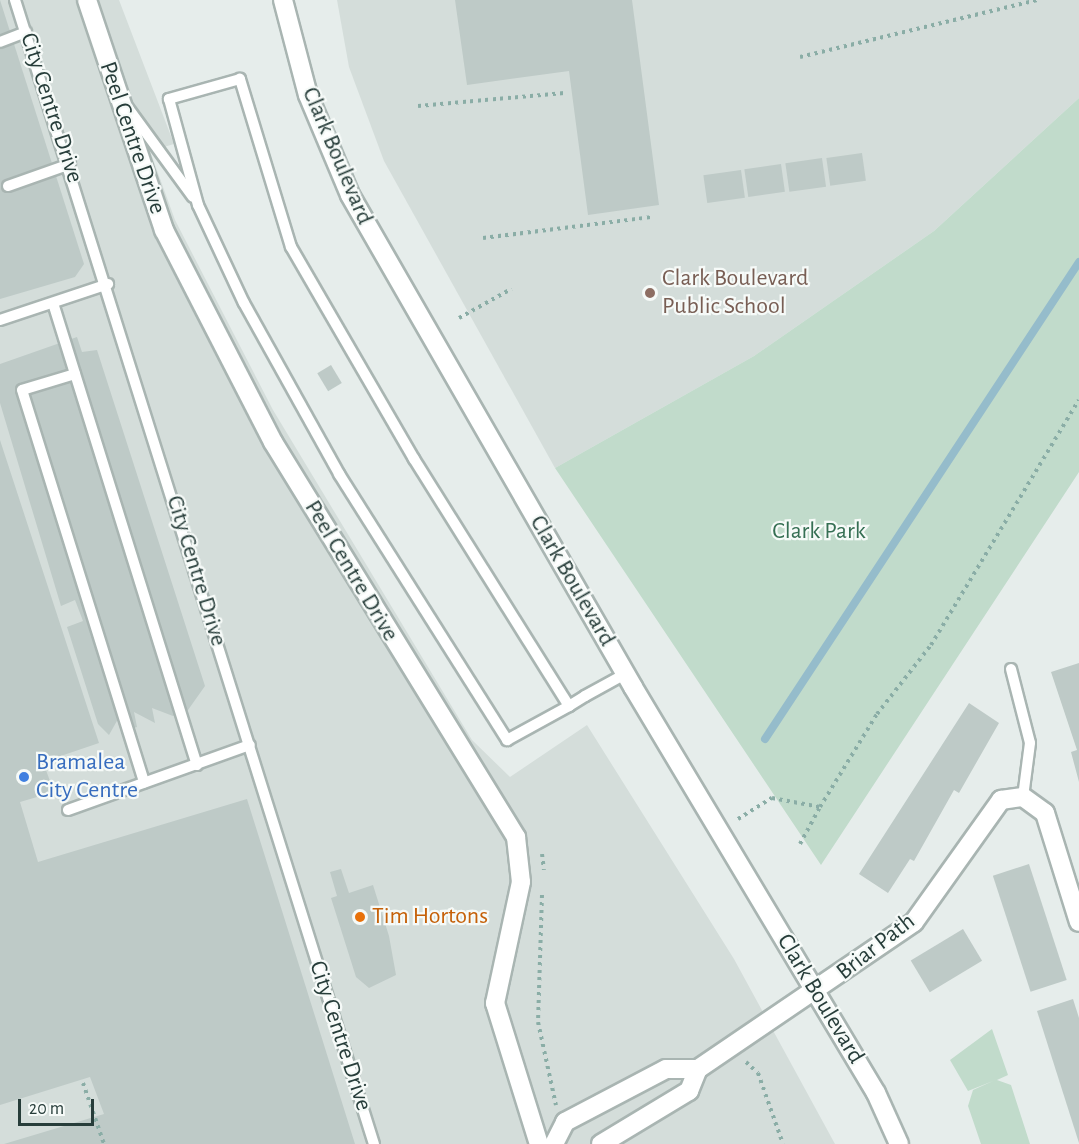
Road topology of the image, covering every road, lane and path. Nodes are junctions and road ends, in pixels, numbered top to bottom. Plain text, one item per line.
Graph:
1 (15, 0) edge
2 (87, 0) edge
3 (283, 0) edge
4 (1038, 0) edge
5 (26, 32) junction
6 (0, 42) edge
7 (800, 57) dead end
8 (116, 92) junction
9 (564, 93) dead end
10 (418, 106) dead end
11 (70, 164) junction
12 (8, 186) dead end
13 (198, 205) junction
14 (651, 217) dead end
15 (483, 238) dead end
16 (108, 284) junction
17 (511, 289) dead end
18 (52, 303) junction
19 (459, 318) dead end
20 (0, 320) edge
21 (75, 374) junction
22 (1079, 400) edge
23 (1011, 669) dead end
24 (625, 674) junction
25 (568, 706) junction
26 (250, 745) junction
27 (197, 765) junction
28 (144, 782) junction
29 (1023, 797) junction
30 (820, 807) junction
31 (68, 810) dead end
32 (722, 829) junction
33 (800, 844) dead end
34 (540, 845) dead end
35 (543, 874) dead end
36 (543, 884) dead end
37 (1079, 922) edge
38 (817, 993) junction
39 (729, 1047) junction
40 (698, 1069) junction
41 (83, 1083) dead end
42 (558, 1136) edge
43 (104, 1144) edge
44 (374, 1144) edge
45 (539, 1144) edge
46 (601, 1144) edge
47 (783, 1144) edge
48 (899, 1144) edge

1 - 5 lane, City Centre Drive
2 - 8 street, Peel Centre Drive
3 - 24 street, Clark Boulevard
4 - 7 path
5 - 6 lane
5 - 11 lane, City Centre Drive
8 - 13 lane
8 - 45 street, Peel Centre Drive
9 - 10 path
11 - 12 lane
11 - 16 lane, City Centre Drive
13 - 25 lane
13 - 25 lane
14 - 15 path
16 - 18 lane
16 - 26 lane, City Centre Drive
17 - 19 path
18 - 20 lane
18 - 21 lane
21 - 27 lane
21 - 28 lane
22 - 30 path
23 - 29 lane
24 - 25 lane
24 - 32 street, Clark Boulevard
26 - 27 lane
26 - 44 lane, City Centre Drive
27 - 28 lane
28 - 31 lane
29 - 37 street
29 - 38 street, Briar Path
30 - 32 path
30 - 33 path
32 - 38 street, Clark Boulevard
34 - 35 path
36 - 42 path
38 - 39 street, Briar Path
38 - 48 street, Clark Boulevard
39 - 40 street, Briar Path
39 - 47 path
40 - 42 street
40 - 46 street, Briar Path
41 - 43 path

